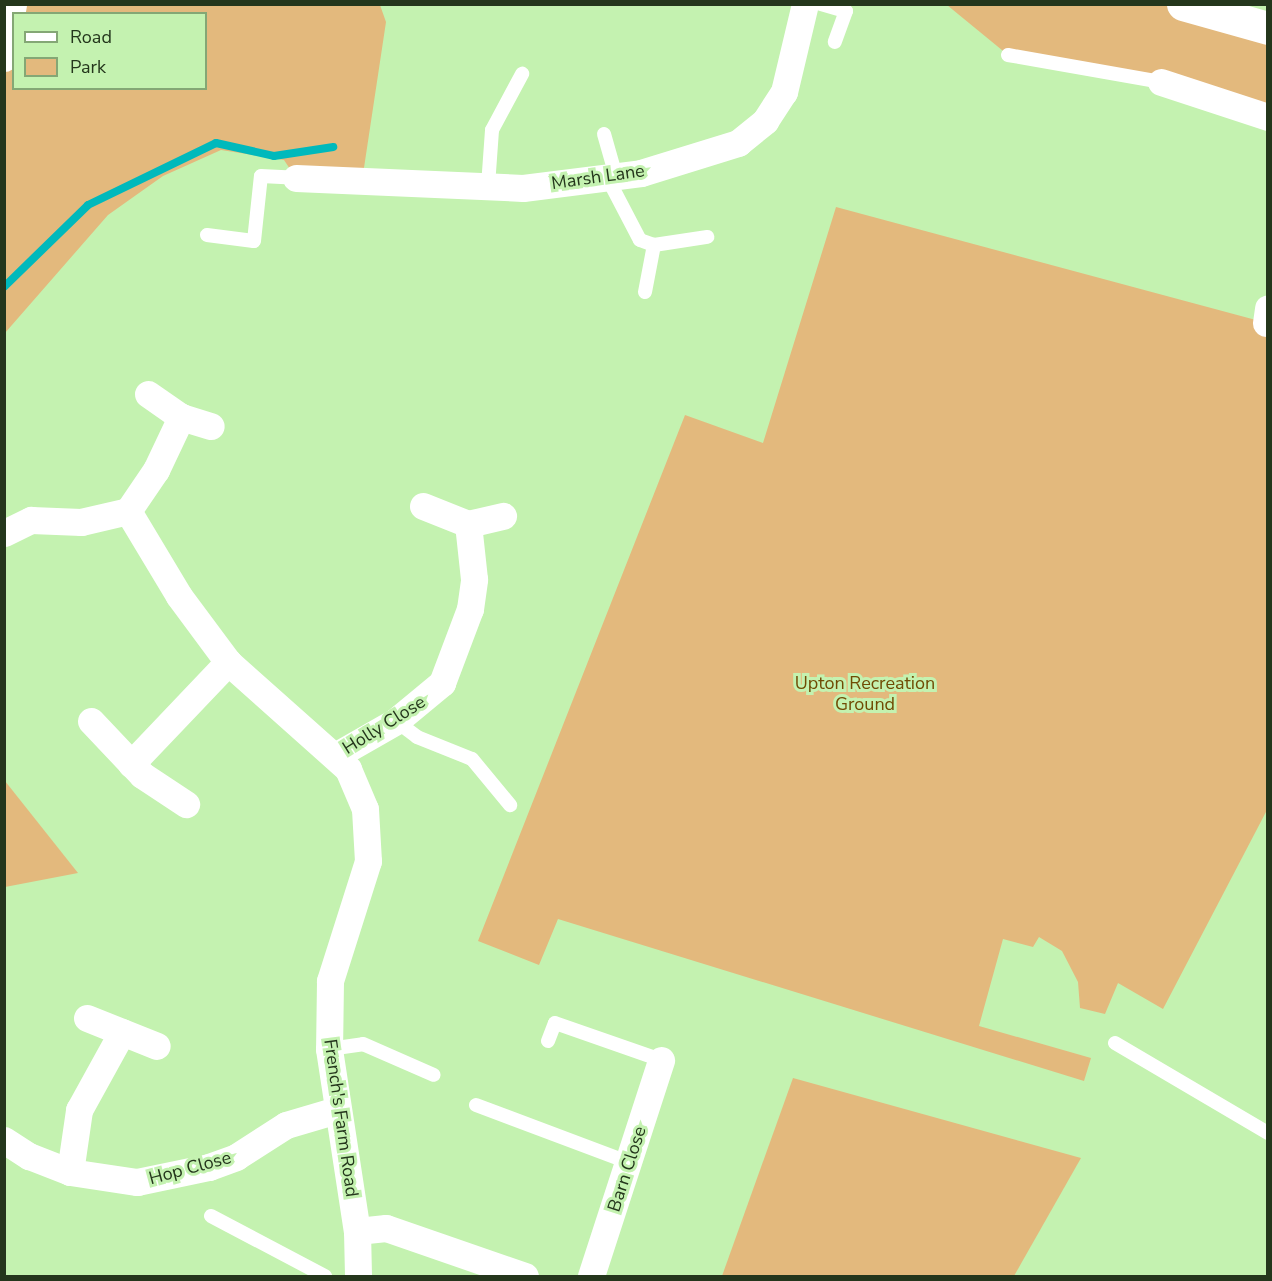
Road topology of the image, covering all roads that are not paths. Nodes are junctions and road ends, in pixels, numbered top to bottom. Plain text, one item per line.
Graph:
1 (805, 4) edge
2 (821, 4) edge
3 (1184, 4) edge
4 (12, 15) edge
5 (1268, 28) edge
6 (835, 42) dead end
7 (1008, 55) dead end
8 (4, 58) edge
9 (522, 74) dead end
10 (1161, 82) joint
11 (1268, 117) edge
12 (604, 134) dead end
13 (611, 177) junction
14 (296, 178) joint
15 (488, 186) junction
16 (207, 235) dead end
17 (707, 237) dead end
18 (654, 245) junction
19 (645, 292) dead end
20 (148, 394) dead end
21 (181, 417) junction
22 (211, 426) dead end
23 (423, 506) dead end
24 (128, 511) junction
25 (503, 516) dead end
26 (468, 524) junction
27 (4, 533) edge
28 (228, 662) junction
29 (92, 721) dead end
30 (396, 721) junction
31 (335, 756) junction
32 (131, 764) junction
33 (186, 804) dead end
34 (510, 805) dead end
35 (87, 1018) dead end
36 (122, 1032) junction
37 (548, 1041) dead end
38 (1115, 1043) dead end
39 (157, 1046) dead end
40 (329, 1049) junction
41 (661, 1060) joint
42 (434, 1074) dead end
43 (476, 1104) dead end
44 (337, 1110) junction
45 (1268, 1133) edge
46 (4, 1140) edge
47 (630, 1163) junction
48 (70, 1172) junction
49 (211, 1216) dead end
50 (357, 1231) junction
51 (516, 1275) edge
52 (326, 1276) edge
53 (358, 1276) edge
54 (591, 1276) edge

1 - 13 street, Marsh Lane
2 - 6 lane
3 - 5 main road
4 - 8 street
7 - 10 lane
9 - 15 lane
10 - 11 street
12 - 13 lane
13 - 15 street, Marsh Lane
13 - 18 lane
14 - 15 street, Marsh Lane
14 - 16 lane
17 - 18 lane
18 - 19 lane
20 - 21 street
21 - 22 street
21 - 24 street
23 - 26 street
24 - 27 street
24 - 28 street, French's Farm Road
25 - 26 street
26 - 30 street, Holly Close
28 - 31 street, French's Farm Road
28 - 32 street
29 - 32 street
30 - 31 street, Holly Close
30 - 34 lane
31 - 40 street, French's Farm Road
32 - 33 street
35 - 36 street
36 - 39 street
36 - 48 street
37 - 41 lane
38 - 45 lane
40 - 42 lane
40 - 44 street, French's Farm Road
41 - 47 street, Barn Close
43 - 47 lane
44 - 48 street, Hop Close
44 - 50 street, French's Farm Road
46 - 48 street, Hop Close
47 - 54 street, Barn Close
49 - 52 lane
50 - 51 street
50 - 53 street, French's Farm Road

